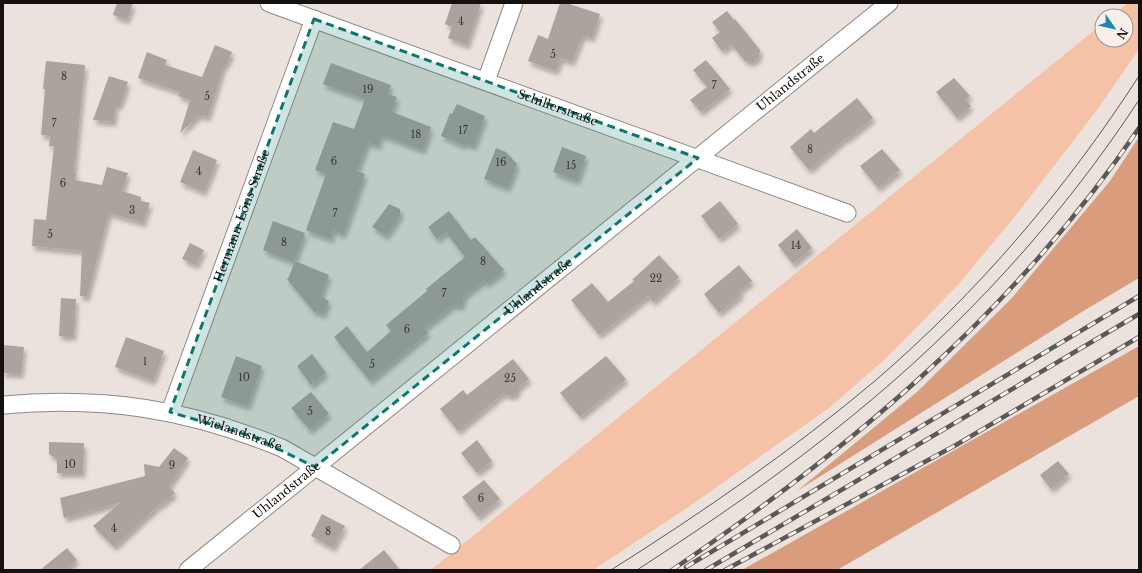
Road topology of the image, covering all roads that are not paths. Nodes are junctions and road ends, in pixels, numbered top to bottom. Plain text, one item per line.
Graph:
1 (269, 3) edge
2 (514, 3) edge
3 (889, 3) edge
4 (314, 19) junction
5 (486, 82) junction
6 (698, 158) junction
7 (847, 213) dead end
8 (3, 405) edge
9 (170, 412) junction
10 (315, 467) junction
11 (452, 544) dead end
12 (188, 570) edge

1 - 4 street, Schillerstraße
2 - 5 street
3 - 6 street, Uhlandstraße
4 - 5 street, Schillerstraße
4 - 9 street, Hermann-Löns-Straße
5 - 6 street, Schillerstraße
6 - 7 street, Schillerstraße
6 - 10 street, Uhlandstraße
8 - 9 street, Wielandstraße
9 - 10 street, Wielandstraße
10 - 11 street, Wielandstraße
10 - 12 street, Uhlandstraße

